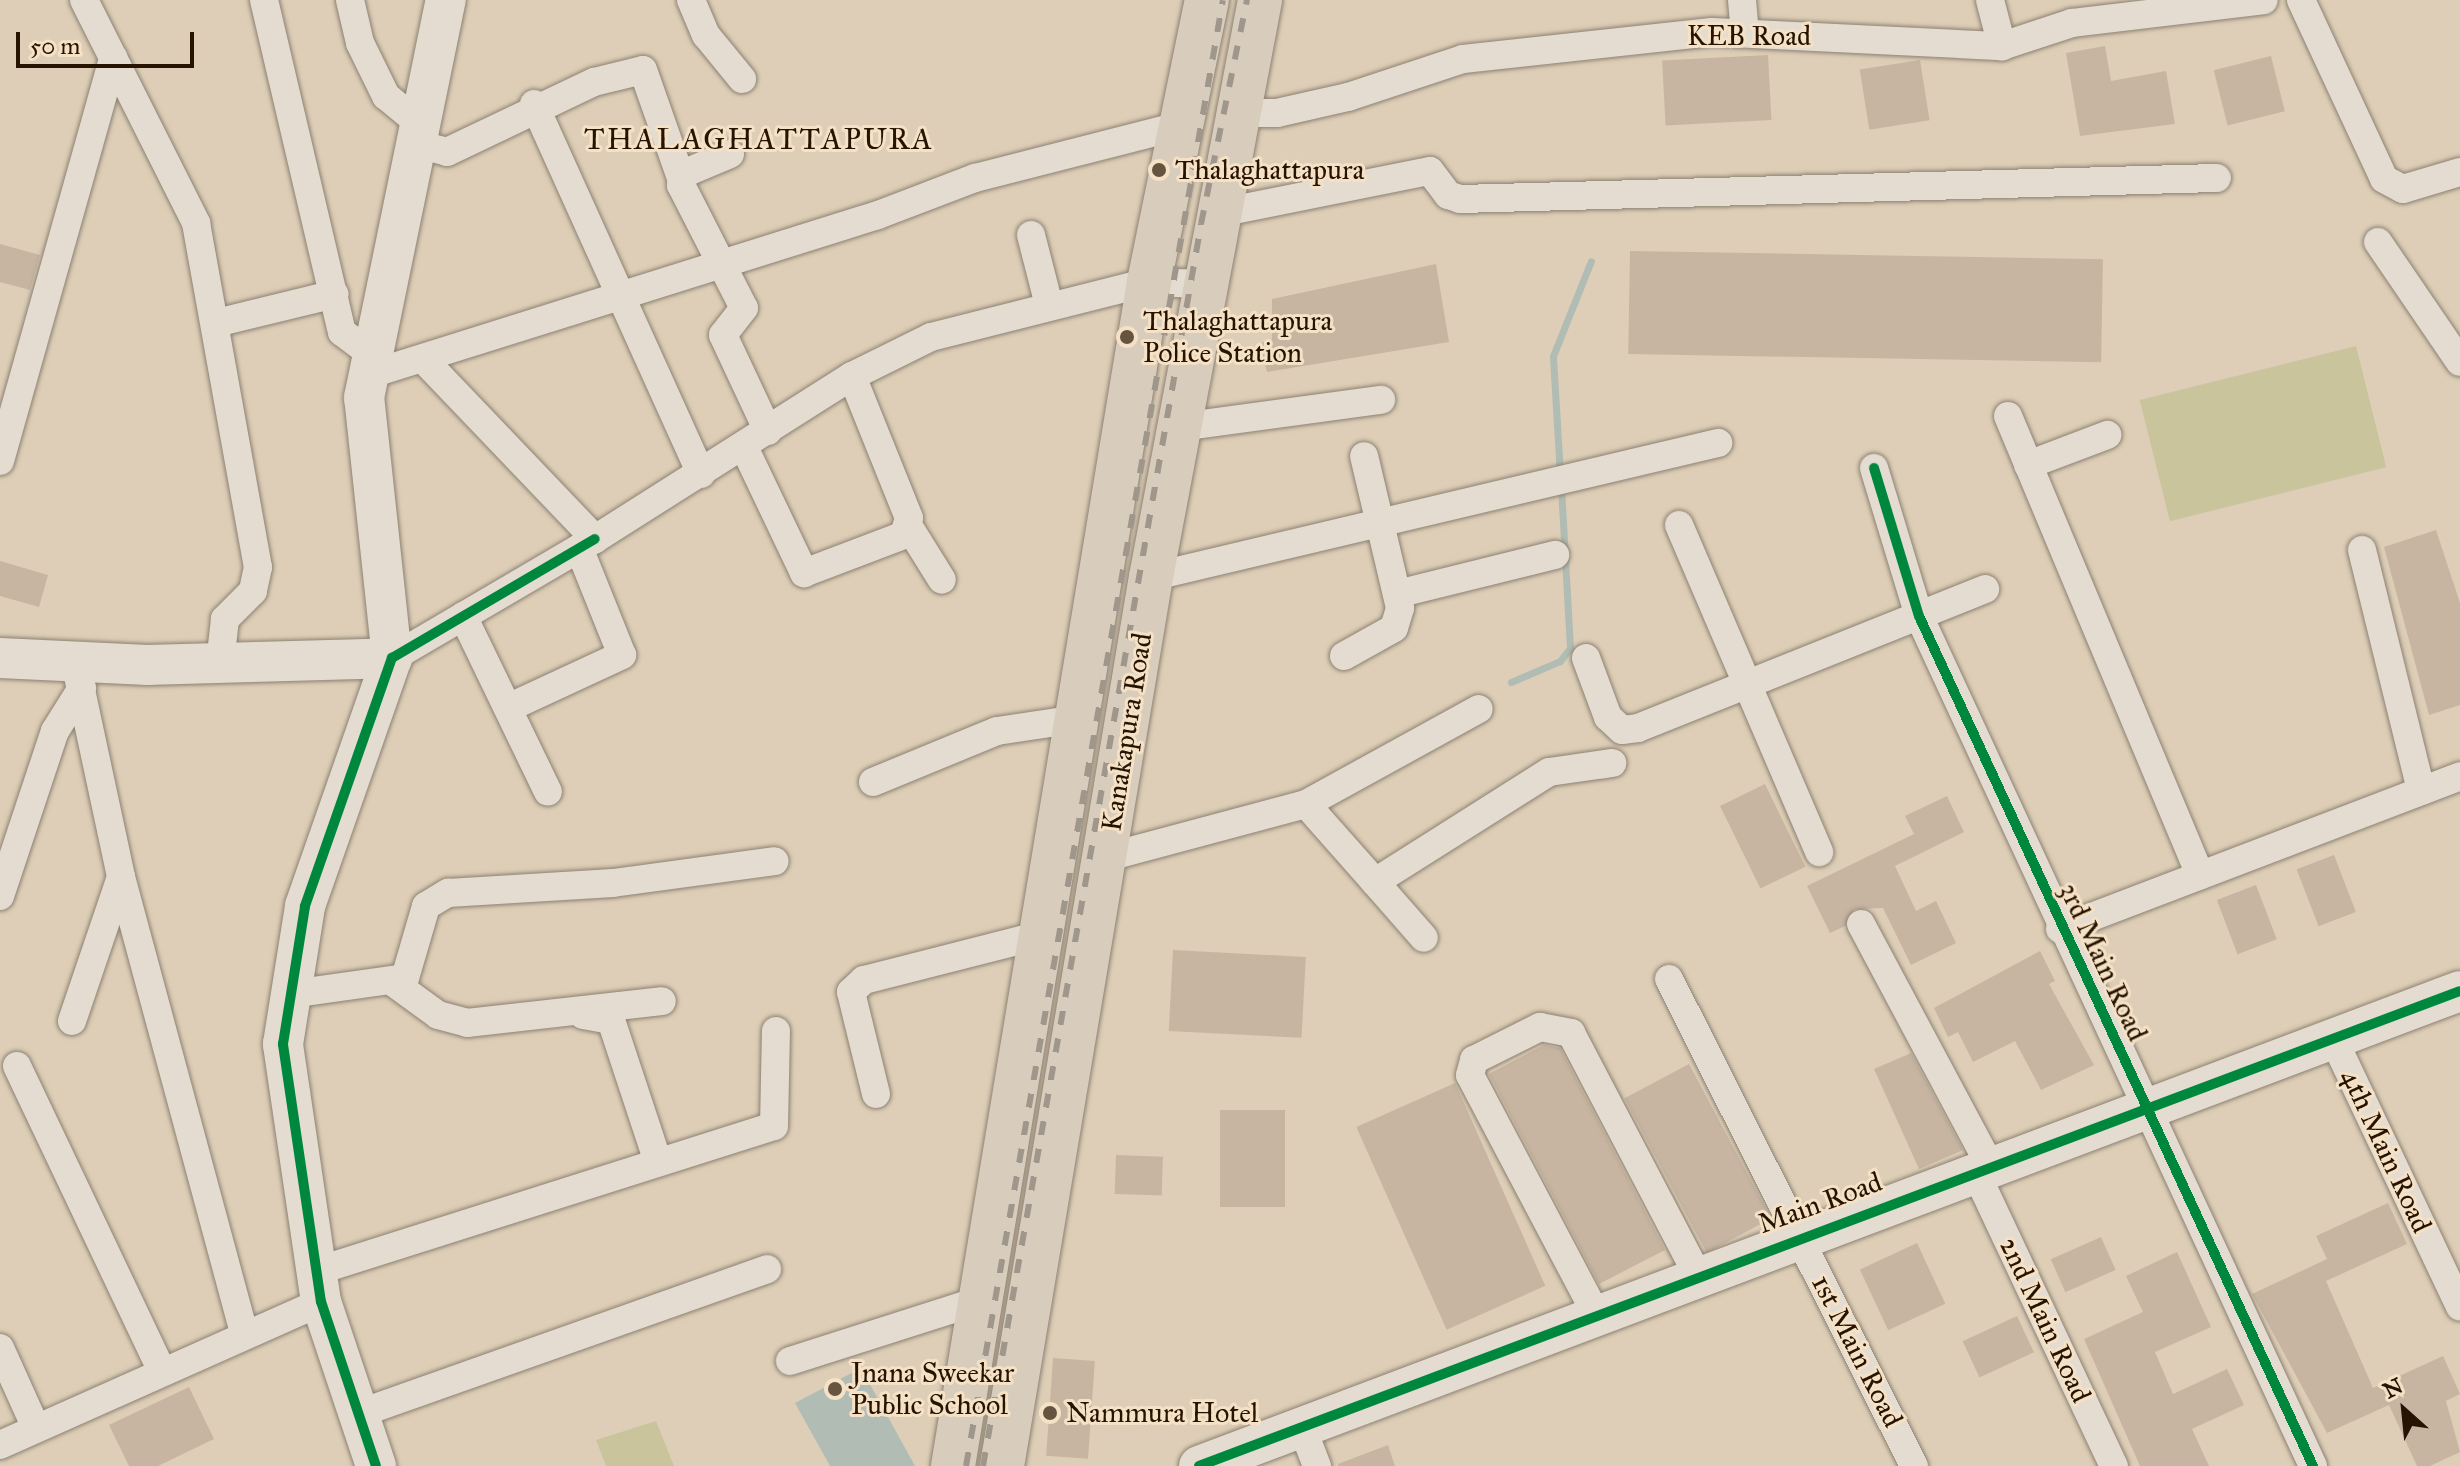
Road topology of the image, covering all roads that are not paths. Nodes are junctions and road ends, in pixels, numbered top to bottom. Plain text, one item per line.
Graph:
1 (84, 0) edge
2 (264, 0) edge
3 (350, 0) edge
4 (446, 0) edge
5 (691, 0) edge
6 (1207, 0) edge
7 (1260, 0) edge
8 (1742, 0) edge
9 (1990, 0) edge
10 (2264, 0) edge
11 (2301, 0) edge
12 (2186, 4) edge
13 (2070, 12) edge
14 (1745, 33) junction
15 (2002, 46) junction
16 (113, 58) junction
17 (742, 79) dead end
18 (535, 108) junction
19 (1237, 113) junction
20 (1183, 125) junction
21 (418, 134) junction
22 (730, 154) dead end
23 (2460, 172) edge
24 (681, 178) junction
25 (2217, 178) dead end
26 (1219, 213) junction
27 (1031, 235) dead end
28 (2378, 242) dead end
29 (720, 264) junction
30 (1149, 282) junction
31 (1204, 284) junction
32 (335, 294) junction
33 (624, 294) junction
34 (1049, 305) junction
35 (216, 323) junction
36 (426, 362) junction
37 (2460, 362) edge
38 (370, 365) junction
39 (852, 376) junction
40 (1381, 400) dead end
41 (2008, 416) dead end
42 (1180, 427) junction
43 (768, 431) junction
44 (2107, 435) dead end
45 (1718, 443) dead end
46 (744, 447) junction
47 (1364, 456) dead end
48 (0, 461) edge
49 (2028, 465) junction
50 (1874, 468) dead end
51 (701, 474) junction
52 (1378, 521) junction
53 (1679, 525) dead end
54 (909, 527) junction
55 (587, 544) junction
56 (2362, 550) dead end
57 (1555, 555) dead end
58 (1151, 577) junction
59 (942, 580) dead end
60 (1985, 589) dead end
61 (1397, 594) junction
62 (463, 616) junction
63 (1919, 616) junction
64 (1344, 656) dead end
65 (0, 658) edge
66 (392, 658) junction
67 (1586, 658) dead end
68 (220, 663) junction
69 (78, 675) junction
70 (1749, 683) junction
71 (508, 708) junction
72 (1479, 709) dead end
73 (1077, 719) junction
74 (1612, 763) dead end
75 (2460, 776) edge
76 (873, 782) dead end
77 (2421, 791) junction
78 (548, 792) dead end
79 (1306, 804) junction
80 (1819, 852) dead end
81 (1108, 857) junction
82 (775, 861) dead end
83 (2200, 876) junction
84 (121, 877) junction
85 (1375, 882) junction
86 (0, 896) edge
87 (1861, 924) dead end
88 (2060, 929) junction
89 (1041, 935) junction
90 (1424, 938) dead end
91 (1669, 979) dead end
92 (394, 983) junction
93 (2460, 991) edge
94 (291, 994) junction
95 (662, 1001) dead end
96 (569, 1012) junction
97 (72, 1021) dead end
98 (776, 1031) dead end
99 (2333, 1038) junction
100 (17, 1066) dead end
101 (876, 1094) dead end
102 (2145, 1109) junction
103 (658, 1162) junction
104 (1983, 1170) junction
105 (1799, 1236) junction
106 (767, 1269) dead end
107 (1697, 1274) junction
108 (319, 1286) junction
109 (981, 1300) junction
110 (2460, 1307) edge
111 (1596, 1314) junction
112 (245, 1335) junction
113 (0, 1348) edge
114 (790, 1361) dead end
115 (162, 1371) junction
116 (358, 1414) junction
117 (1302, 1427) junction
118 (36, 1428) junction
119 (0, 1445) edge
120 (376, 1466) edge
121 (953, 1466) edge
122 (1002, 1466) edge
123 (1199, 1466) edge
124 (1317, 1466) edge
125 (1914, 1466) edge
126 (2114, 1466) edge
127 (2313, 1466) edge

1 - 16 street
2 - 32 street
3 - 21 street
4 - 21 street
5 - 17 street
6 - 20 highway, Kanakapura Road
7 - 19 highway, Kanakapura Road
8 - 14 street
9 - 15 street
10 - 12 street, KEB Road
11 - 23 street
12 - 13 street, KEB Road
13 - 15 street, KEB Road
14 - 15 street, KEB Road
14 - 19 street, KEB Road
16 - 35 street
16 - 48 street
18 - 21 street
18 - 24 street
18 - 33 street
19 - 26 highway, Kanakapura Road
20 - 29 street
20 - 30 highway, Kanakapura Road
21 - 38 street
22 - 24 street
24 - 29 street
25 - 26 street
26 - 31 highway, Kanakapura Road
27 - 34 street
28 - 37 street
29 - 33 street
29 - 43 street
30 - 31 street
30 - 34 street
30 - 73 highway, Kanakapura Road
31 - 42 highway, Kanakapura Road
32 - 35 street
32 - 38 street
33 - 36 street
33 - 51 street
34 - 39 street
35 - 68 street
36 - 38 street
36 - 55 street
38 - 66 street
39 - 43 street
39 - 54 street
40 - 42 street
41 - 49 street
42 - 58 highway, Kanakapura Road
43 - 46 street
44 - 49 street
45 - 52 street
46 - 51 street
46 - 54 street
47 - 52 street
49 - 83 street
50 - 63 street, 3rd Main Road
51 - 55 street
52 - 58 street
52 - 61 street
53 - 70 street
54 - 59 street
55 - 62 street
55 - 71 street
56 - 77 street
57 - 61 street
58 - 81 highway, Kanakapura Road
60 - 63 street
61 - 64 street
62 - 66 street
62 - 71 street
63 - 70 street
63 - 88 street, 3rd Main Road
65 - 69 street
66 - 68 street
66 - 94 street
67 - 70 street
68 - 69 street
69 - 84 street
69 - 86 street
70 - 80 street
71 - 78 street
72 - 79 street
73 - 76 street
73 - 89 highway, Kanakapura Road
74 - 85 street
75 - 77 street
77 - 83 street
79 - 81 street
79 - 85 street
81 - 122 highway, Kanakapura Road
82 - 92 street
83 - 88 street
84 - 97 street
84 - 112 street
85 - 90 street
87 - 104 street, 2nd Main Road
88 - 102 street, 3rd Main Road
89 - 101 street
89 - 109 highway, Kanakapura Road
91 - 105 street, 1st Main Road
92 - 94 street
92 - 96 street
93 - 99 street, Main Road
94 - 108 street
95 - 96 street
96 - 103 street
98 - 103 street
99 - 102 street, Main Road
99 - 110 street, 4th Main Road
100 - 115 street
102 - 104 street, Main Road
102 - 127 street, 3rd Main Road
103 - 108 street
104 - 105 street, Main Road
104 - 126 street, 2nd Main Road
105 - 107 street, Main Road
105 - 125 street, 1st Main Road
106 - 116 street
107 - 111 street, Main Road
107 - 111 street
108 - 112 street
108 - 116 street
109 - 114 street
109 - 121 highway, Kanakapura Road
111 - 117 street, Main Road
112 - 115 street
113 - 118 street
115 - 118 street
116 - 120 street
117 - 123 street, Main Road
117 - 124 street
118 - 119 street

